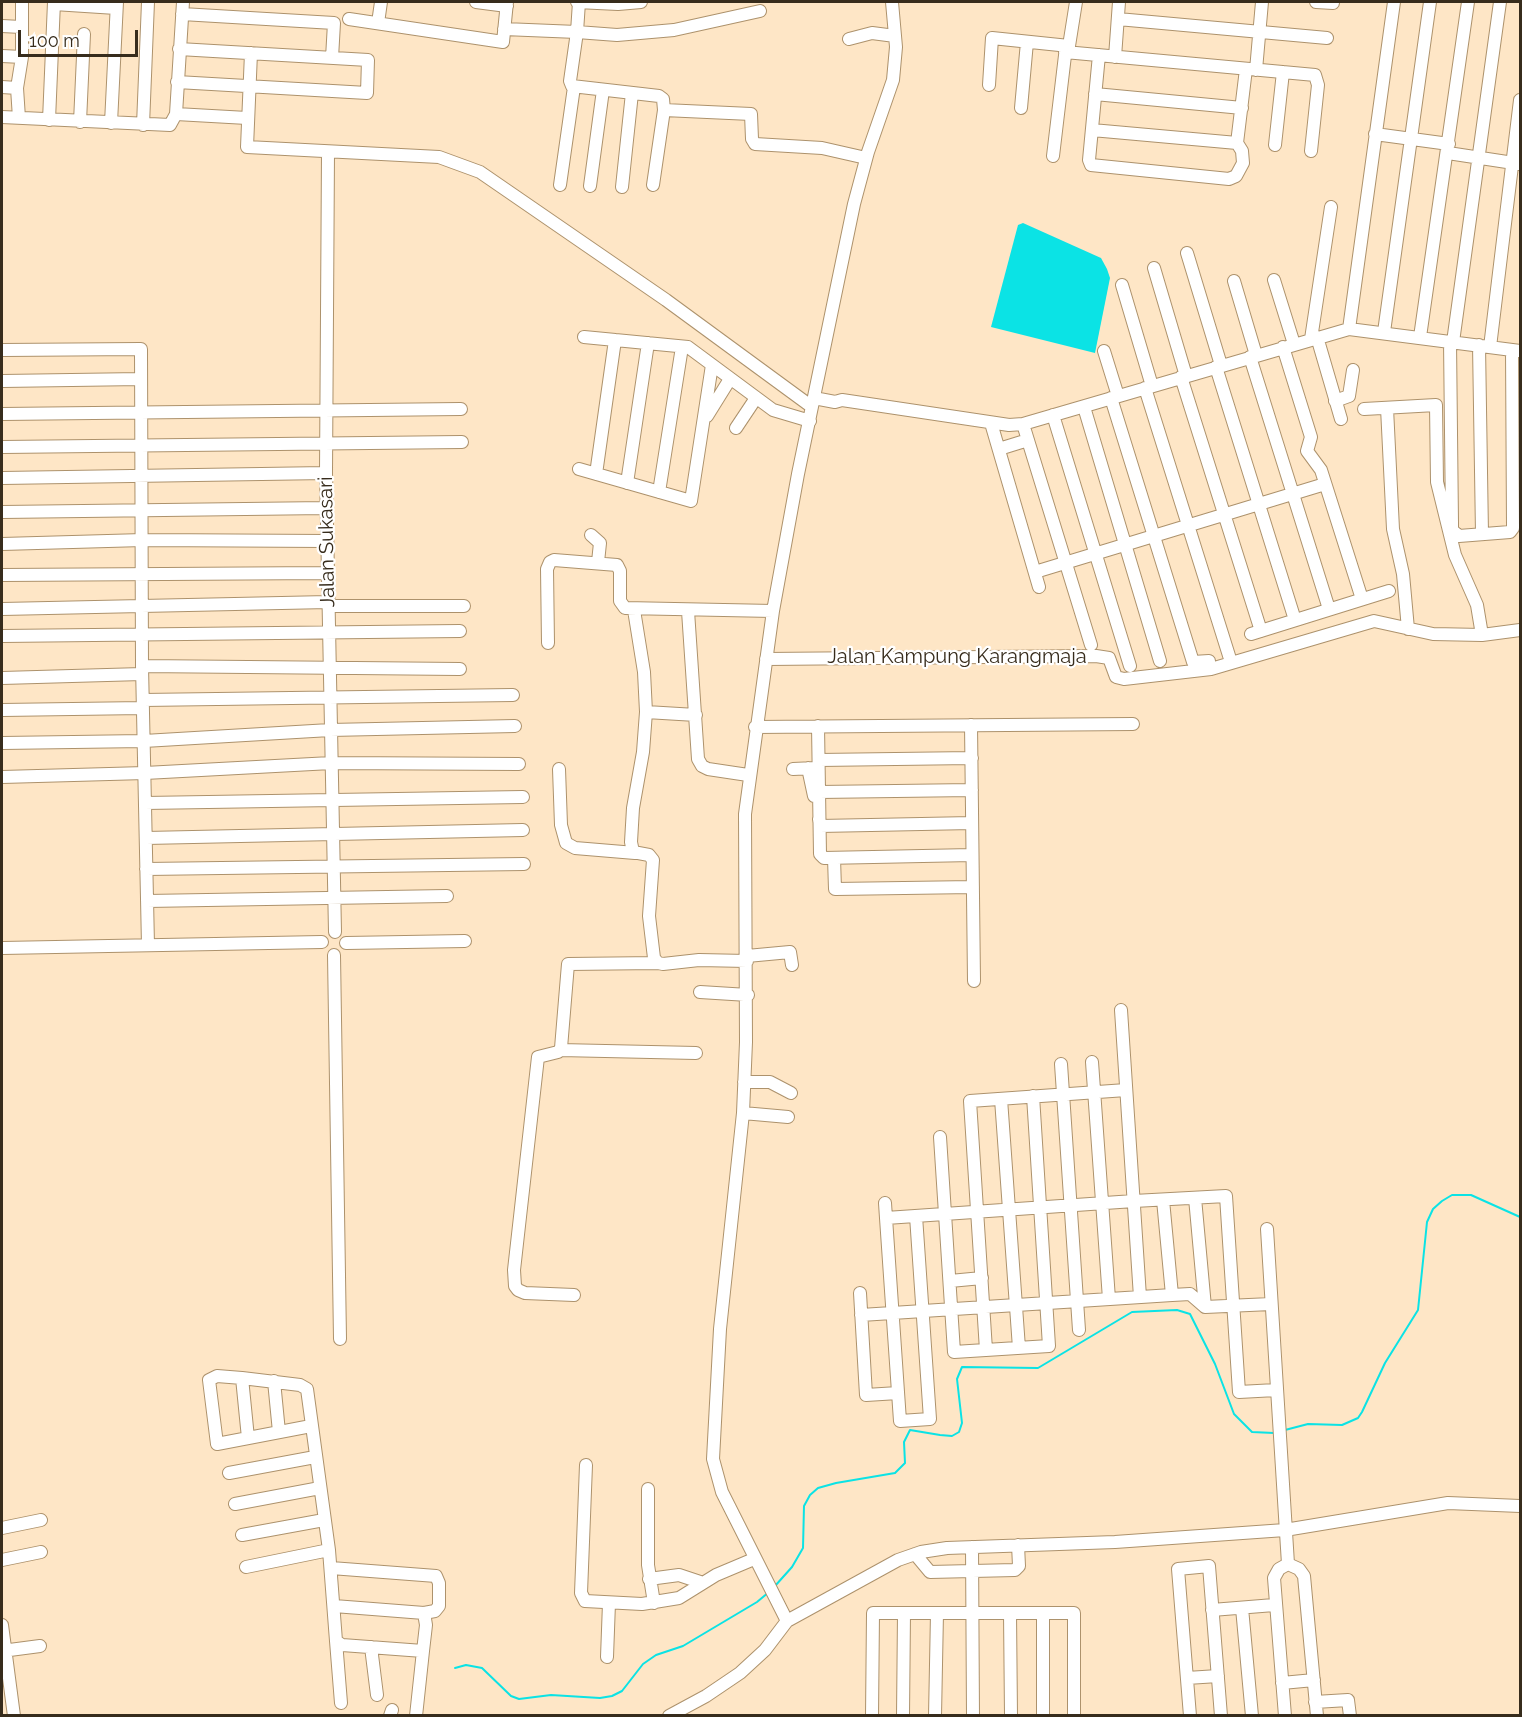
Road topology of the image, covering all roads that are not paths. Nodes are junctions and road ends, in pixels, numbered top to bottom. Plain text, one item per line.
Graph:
1 (22, 2) edge
2 (148, 2) edge
3 (381, 2) edge
4 (476, 2) edge
5 (578, 2) edge
6 (641, 2) edge
7 (892, 2) edge
8 (1076, 2) edge
9 (1119, 2) edge
10 (1263, 2) edge
11 (1316, 2) edge
12 (1394, 2) edge
13 (1430, 2) edge
14 (1468, 2) edge
15 (1500, 2) edge
16 (54, 3) edge
17 (1333, 3) edge
18 (507, 4) edge
19 (116, 5) edge
20 (183, 8) edge
21 (760, 11) dead end
22 (349, 19) dead end
23 (1118, 19) junction
24 (378, 23) junction
25 (2, 26) edge
26 (21, 27) junction
27 (504, 29) junction
28 (577, 33) junction
29 (1259, 33) junction
30 (84, 34) dead end
31 (895, 36) junction
32 (1327, 38) dead end
33 (849, 39) dead end
34 (1027, 42) junction
35 (179, 49) junction
36 (1065, 49) junction
37 (251, 53) junction
38 (1099, 55) junction
39 (2, 56) edge
40 (22, 57) junction
41 (1115, 57) junction
42 (332, 58) junction
43 (1251, 69) junction
44 (1283, 72) junction
45 (177, 82) junction
46 (989, 85) dead end
47 (249, 86) junction
48 (2, 87) edge
49 (574, 87) junction
50 (17, 88) junction
51 (603, 90) junction
52 (632, 93) junction
53 (1095, 94) junction
54 (1521, 100) edge
55 (1021, 108) dead end
56 (1242, 108) junction
57 (664, 110) junction
58 (176, 114) junction
59 (2, 117) edge
60 (19, 118) junction
61 (247, 118) junction
62 (49, 120) junction
63 (80, 122) junction
64 (111, 123) junction
65 (143, 125) junction
66 (1092, 130) junction
67 (1376, 134) junction
68 (1411, 139) junction
69 (1237, 143) junction
70 (1275, 145) dead end
71 (1448, 149) junction
72 (1311, 152) dead end
73 (328, 153) junction
74 (1053, 156) dead end
75 (866, 158) junction
76 (1480, 158) junction
77 (1517, 163) edge
78 (560, 185) dead end
79 (653, 185) dead end
80 (590, 186) dead end
81 (622, 187) dead end
82 (1331, 207) dead end
83 (1187, 253) dead end
84 (1154, 268) dead end
85 (1274, 280) dead end
86 (1234, 281) dead end
87 (1122, 285) dead end
88 (1349, 329) junction
89 (1384, 332) junction
90 (584, 337) dead end
91 (1420, 337) junction
92 (1314, 338) junction
93 (615, 340) junction
94 (1451, 341) junction
95 (648, 343) junction
96 (1288, 345) junction
97 (1485, 346) junction
98 (682, 347) junction
99 (1518, 349) edge
100 (2, 350) edge
101 (1104, 351) dead end
102 (1253, 356) junction
103 (712, 365) junction
104 (1219, 366) junction
105 (1353, 370) dead end
106 (1184, 377) junction
107 (141, 379) junction
108 (730, 379) junction
109 (2, 381) edge
110 (1149, 387) junction
111 (1115, 397) junction
112 (756, 398) junction
113 (814, 398) junction
114 (1335, 400) junction
115 (1084, 407) junction
116 (1387, 408) junction
117 (461, 409) dead end
118 (1364, 409) dead end
119 (326, 410) junction
120 (142, 411) junction
121 (2, 414) edge
122 (1053, 415) junction
123 (1341, 419) dead end
124 (810, 421) junction
125 (703, 422) junction
126 (991, 423) junction
127 (1023, 424) junction
128 (736, 428) dead end
129 (1028, 440) junction
130 (462, 442) dead end
131 (326, 443) junction
132 (142, 446) junction
133 (2, 447) edge
134 (999, 449) junction
135 (579, 469) dead end
136 (326, 473) junction
137 (596, 474) junction
138 (142, 477) junction
139 (2, 478) edge
140 (627, 483) junction
141 (1325, 484) junction
142 (659, 492) junction
143 (1291, 494) junction
144 (1258, 504) junction
145 (326, 508) junction
146 (142, 509) junction
147 (2, 512) edge
148 (1223, 515) junction
149 (1189, 526) junction
150 (1482, 534) junction
151 (591, 535) dead end
152 (1154, 536) junction
153 (143, 540) junction
154 (327, 541) junction
155 (2, 544) edge
156 (1125, 545) junction
157 (1096, 554) junction
158 (598, 562) junction
159 (1065, 563) junction
160 (1035, 572) junction
161 (327, 573) junction
162 (2, 575) edge
163 (143, 575) junction
164 (1039, 586) dead end
165 (1389, 591) dead end
166 (1362, 599) junction
167 (328, 604) junction
168 (143, 605) junction
169 (464, 606) dead end
170 (2, 609) edge
171 (1329, 609) junction
172 (634, 610) junction
173 (688, 610) junction
174 (773, 611) junction
175 (1295, 620) junction
176 (1408, 629) junction
177 (329, 630) junction
178 (1521, 630) edge
179 (460, 631) dead end
180 (143, 635) junction
181 (1482, 635) junction
182 (2, 636) edge
183 (548, 643) dead end
184 (1090, 645) dead end
185 (766, 659) junction
186 (1230, 659) junction
187 (1160, 661) dead end
188 (330, 666) junction
189 (1130, 666) dead end
190 (460, 669) dead end
191 (142, 670) junction
192 (2, 678) edge
193 (513, 695) dead end
194 (329, 699) junction
195 (143, 704) junction
196 (2, 710) edge
197 (646, 712) junction
198 (696, 715) junction
199 (1133, 724) dead end
200 (971, 725) junction
201 (515, 726) dead end
202 (818, 726) junction
203 (755, 727) junction
204 (330, 729) junction
205 (144, 741) junction
206 (2, 743) edge
207 (972, 758) junction
208 (330, 763) junction
209 (519, 764) dead end
210 (815, 765) junction
211 (559, 769) dead end
212 (793, 769) dead end
213 (145, 773) junction
214 (748, 775) junction
215 (2, 777) edge
216 (972, 790) junction
217 (819, 792) junction
218 (523, 797) dead end
219 (332, 801) junction
220 (145, 803) junction
221 (972, 823) junction
222 (820, 826) junction
223 (523, 830) dead end
224 (333, 833) junction
225 (146, 838) junction
226 (635, 854) junction
227 (972, 855) junction
228 (834, 858) junction
229 (524, 864) dead end
230 (333, 865) junction
231 (146, 869) junction
232 (973, 887) junction
233 (447, 896) dead end
234 (334, 898) junction
235 (147, 901) junction
236 (335, 932) junction
237 (465, 941) dead end
238 (322, 942) junction
239 (346, 944) junction
240 (148, 945) junction
241 (2, 948) edge
242 (334, 955) junction
243 (747, 958) junction
244 (658, 963) junction
245 (792, 964) dead end
246 (974, 981) dead end
247 (700, 992) dead end
248 (748, 995) junction
249 (1121, 1010) dead end
250 (560, 1050) junction
251 (696, 1053) dead end
252 (1092, 1062) dead end
253 (1061, 1064) dead end
254 (744, 1082) junction
255 (1126, 1090) junction
256 (1095, 1092) junction
257 (791, 1093) dead end
258 (1063, 1094) junction
259 (1032, 1096) junction
260 (1002, 1099) junction
261 (743, 1113) junction
262 (788, 1117) dead end
263 (940, 1137) dead end
264 (1195, 1198) junction
265 (1163, 1200) junction
266 (1134, 1202) junction
267 (885, 1203) dead end
268 (1103, 1203) junction
269 (1071, 1206) junction
270 (1040, 1208) junction
271 (1010, 1210) junction
272 (977, 1212) junction
273 (945, 1214) junction
274 (916, 1216) junction
275 (886, 1218) junction
276 (1267, 1229) dead end
277 (982, 1278) junction
278 (950, 1281) junction
279 (860, 1293) dead end
280 (574, 1295) dead end
281 (1172, 1295) junction
282 (1140, 1297) junction
283 (1109, 1299) junction
284 (1077, 1301) junction
285 (1047, 1303) junction
286 (1271, 1304) junction
287 (1016, 1305) junction
288 (1233, 1305) junction
289 (984, 1307) junction
290 (1205, 1308) junction
291 (951, 1310) junction
292 (923, 1311) junction
293 (892, 1313) junction
294 (861, 1315) junction
295 (1079, 1330) dead end
296 (340, 1339) dead end
297 (1019, 1348) junction
298 (987, 1350) junction
299 (242, 1378) junction
300 (274, 1381) junction
301 (1276, 1390) junction
302 (898, 1393) junction
303 (311, 1426) junction
304 (279, 1432) junction
305 (248, 1438) junction
306 (315, 1457) junction
307 (586, 1465) dead end
308 (229, 1473) dead end
309 (320, 1488) junction
310 (648, 1489) dead end
311 (236, 1504) dead end
312 (1521, 1506) edge
313 (324, 1520) junction
314 (41, 1521) dead end
315 (2, 1528) edge
316 (1284, 1530) junction
317 (242, 1535) dead end
318 (1018, 1545) junction
319 (972, 1547) junction
320 (329, 1550) junction
321 (41, 1552) dead end
322 (915, 1554) junction
323 (1287, 1557) junction
324 (754, 1559) junction
325 (2, 1560) edge
326 (246, 1567) dead end
327 (331, 1568) junction
328 (973, 1570) junction
329 (649, 1579) junction
330 (703, 1583) junction
331 (609, 1603) junction
332 (654, 1603) junction
333 (1274, 1605) junction
334 (334, 1606) junction
335 (1242, 1608) junction
336 (1212, 1610) junction
337 (424, 1613) junction
338 (904, 1613) junction
339 (937, 1613) junction
340 (974, 1613) junction
341 (1010, 1613) junction
342 (1043, 1613) junction
343 (787, 1621) junction
344 (2, 1625) edge
345 (336, 1641) junction
346 (40, 1646) dead end
347 (371, 1647) junction
348 (3, 1651) edge
349 (423, 1651) junction
350 (607, 1657) dead end
351 (1218, 1676) junction
352 (1187, 1678) junction
353 (1314, 1680) junction
354 (1282, 1683) junction
355 (377, 1695) dead end
356 (341, 1702) dead end
357 (1316, 1702) junction
358 (14, 1716) edge
359 (416, 1716) edge
360 (669, 1716) edge
361 (872, 1716) edge
362 (903, 1716) edge
363 (935, 1716) edge
364 (973, 1716) edge
365 (1011, 1716) edge
366 (1043, 1716) edge
367 (1074, 1716) edge
368 (1190, 1716) edge
369 (1221, 1716) edge
370 (1252, 1716) edge
371 (1285, 1716) edge
372 (1317, 1716) edge
373 (1350, 1716) edge

1 - 26 street
2 - 65 street
3 - 24 street
4 - 18 street
5 - 6 street
5 - 28 street
7 - 31 street
8 - 36 street
9 - 23 street
10 - 29 street
11 - 17 street
12 - 67 street
13 - 68 street
14 - 71 street
15 - 76 street
16 - 19 street
16 - 62 street
18 - 27 street
19 - 64 street
20 - 35 street
20 - 42 street
21 - 28 street
22 - 24 street
23 - 29 street
23 - 41 street
24 - 27 street
25 - 26 street
26 - 40 street
27 - 28 street
28 - 49 street
29 - 32 street
29 - 43 street
30 - 63 street
31 - 33 street
31 - 75 street
34 - 36 street
34 - 46 street
34 - 55 street
35 - 37 street
35 - 45 street
36 - 38 street
36 - 74 street
37 - 42 street
37 - 47 street
38 - 41 street
38 - 53 street
39 - 40 street
40 - 50 street
41 - 43 street
42 - 47 street
43 - 44 street
43 - 56 street
44 - 70 street
44 - 72 street
45 - 47 street
45 - 58 street
47 - 61 street
48 - 50 street
49 - 51 street
49 - 78 street
50 - 60 street
51 - 52 street
51 - 80 street
52 - 57 street
52 - 81 street
53 - 56 street
53 - 66 street
54 - 77 street
56 - 69 street
57 - 75 street
57 - 79 street
58 - 61 street
58 - 65 street
59 - 60 street
60 - 62 street
61 - 73 street
62 - 63 street
63 - 64 street
64 - 65 street
66 - 69 street
66 - 69 street
67 - 68 street
67 - 88 street
68 - 71 street
68 - 89 street
71 - 76 street
71 - 91 street
73 - 113 street
73 - 119 street, Jalan Sukasari
75 - 113 street
76 - 77 street
76 - 94 street
77 - 97 street
82 - 92 street
83 - 104 street
84 - 106 street
85 - 96 street
86 - 102 street
87 - 110 street
88 - 89 street
88 - 92 street
89 - 91 street
90 - 93 street
91 - 94 street
92 - 96 street
92 - 114 street
93 - 95 street
93 - 137 street
94 - 97 street
94 - 150 street
95 - 98 street
95 - 140 street
96 - 102 street
96 - 141 street
97 - 99 street
97 - 150 street
98 - 103 street
98 - 142 street
99 - 150 street
100 - 107 street
101 - 111 street
102 - 104 street
102 - 143 street
103 - 108 street
103 - 125 street
104 - 106 street
104 - 144 street
105 - 114 street
106 - 110 street
106 - 148 street
107 - 109 street
107 - 120 street
108 - 112 street
108 - 125 street
110 - 111 street
110 - 149 street
111 - 115 street
111 - 152 street
112 - 124 street
112 - 128 street
113 - 124 street
113 - 126 street
114 - 123 street
115 - 122 street
115 - 156 street
116 - 118 street
116 - 176 street
116 - 181 street
117 - 119 street
119 - 120 street
119 - 131 street, Jalan Sukasari
120 - 121 street
120 - 132 street
122 - 127 street
122 - 157 street
124 - 174 street
125 - 142 street
126 - 127 street
126 - 134 street
127 - 129 street
129 - 134 street
129 - 159 street
130 - 131 street
131 - 132 street
131 - 136 street, Jalan Sukasari
132 - 133 street
132 - 138 street
134 - 160 street
135 - 137 street
136 - 138 street
136 - 145 street, Jalan Sukasari
137 - 140 street
138 - 139 street
138 - 146 street
140 - 142 street
141 - 143 street
141 - 166 street
143 - 144 street
143 - 171 street
144 - 148 street
144 - 175 street
145 - 146 street
145 - 154 street, Jalan Sukasari
146 - 147 street
146 - 153 street
148 - 149 street
148 - 175 street
149 - 152 street
149 - 186 street
151 - 158 street
152 - 156 street
152 - 186 street
153 - 154 street
153 - 155 street
153 - 163 street
154 - 161 street, Jalan Sukasari
156 - 157 street
156 - 187 street
157 - 159 street
157 - 189 street
158 - 172 street
158 - 183 street
159 - 160 street
159 - 184 street
160 - 164 street
161 - 163 street
161 - 167 street, Jalan Sukasari
162 - 163 street
163 - 168 street
165 - 166 street
166 - 171 street
167 - 168 street
167 - 169 street
167 - 177 street, Jalan Sukasari
168 - 170 street
168 - 180 street
171 - 175 street
172 - 173 street
172 - 197 street
173 - 174 street
173 - 198 street
174 - 185 street
176 - 181 street, Jalan Kampung Karangmaja
176 - 186 street, Jalan Kampung Karangmaja
177 - 179 street
177 - 180 street
177 - 188 street, Jalan Sukasari
178 - 181 street, Jalan Kampung Karangmaja
180 - 182 street
180 - 191 street
185 - 186 street, Jalan Kampung Karangmaja
185 - 203 street
188 - 190 street
188 - 191 street
188 - 194 street, Jalan Sukasari
191 - 192 street
191 - 195 street
193 - 194 street
194 - 195 street
194 - 204 street, Jalan Sukasari
195 - 196 street
195 - 205 street
197 - 198 street
197 - 226 street
198 - 214 street
199 - 200 street
200 - 202 street
200 - 207 street
201 - 204 street
202 - 203 street
202 - 210 street
203 - 214 street
204 - 205 street
204 - 208 street, Jalan Sukasari
205 - 206 street
205 - 213 street
207 - 210 street
207 - 216 street
208 - 209 street
208 - 213 street
208 - 219 street, Jalan Sukasari
210 - 212 street
210 - 217 street
210 - 222 street
211 - 226 street
213 - 215 street
213 - 220 street
214 - 243 street
216 - 217 street
216 - 221 street
217 - 222 street
218 - 219 street
219 - 220 street
219 - 224 street, Jalan Sukasari
220 - 225 street
221 - 222 street
221 - 227 street
222 - 228 street
223 - 224 street
224 - 225 street
224 - 230 street, Jalan Sukasari
225 - 231 street
226 - 244 street
227 - 228 street
227 - 232 street
228 - 232 street
229 - 230 street
230 - 231 street
230 - 234 street, Jalan Sukasari
231 - 235 street
232 - 246 street
233 - 234 street
234 - 235 street
234 - 236 street, Jalan Sukasari
235 - 240 street
236 - 238 street
236 - 239 street
237 - 239 street
238 - 240 street
238 - 242 street
239 - 242 street
240 - 241 street
242 - 296 street
243 - 244 street
243 - 245 street
243 - 248 street
244 - 250 street
247 - 248 street
248 - 254 street
249 - 255 street
250 - 251 street
250 - 280 street
252 - 256 street
253 - 258 street
254 - 257 street
254 - 261 street
255 - 256 street
255 - 266 street
256 - 258 street
256 - 268 street
258 - 259 street
258 - 269 street
259 - 260 street
259 - 270 street
260 - 271 street
260 - 272 street
261 - 262 street
261 - 324 street
263 - 273 street
264 - 265 street
264 - 288 street
264 - 290 street
265 - 266 street
265 - 281 street
266 - 268 street
266 - 282 street
267 - 275 street
268 - 269 street
268 - 283 street
269 - 270 street
269 - 284 street
270 - 271 street
270 - 285 street
271 - 272 street
271 - 287 street
272 - 273 street
272 - 277 street
273 - 274 street
273 - 278 street
274 - 275 street
274 - 292 street
275 - 293 street
276 - 286 street
277 - 278 street
277 - 289 street
278 - 291 street
279 - 294 street
281 - 282 street
281 - 290 street
282 - 283 street
283 - 284 street
284 - 285 street
284 - 295 street
285 - 287 street
285 - 297 street
286 - 288 street
286 - 301 street
287 - 289 street
287 - 297 street
288 - 290 street
288 - 301 street
289 - 291 street
289 - 298 street
291 - 292 street
291 - 298 street
292 - 293 street
292 - 302 street
293 - 294 street
293 - 302 street
294 - 302 street
297 - 298 street
299 - 300 street
299 - 305 street
299 - 305 street
300 - 303 street
300 - 304 street
301 - 316 street
303 - 304 street
303 - 306 street
304 - 305 street
306 - 308 street
306 - 309 street
307 - 331 street
309 - 311 street
309 - 313 street
310 - 329 street
312 - 316 street
313 - 317 street
313 - 320 street
314 - 315 street
316 - 318 street
316 - 323 street
318 - 319 street
318 - 328 street
319 - 322 street
319 - 328 street
320 - 326 street
320 - 327 street
321 - 325 street
322 - 328 street
322 - 343 street
323 - 333 street
323 - 353 street
324 - 330 street
324 - 343 street
327 - 334 street
327 - 337 street
328 - 340 street
329 - 330 street
329 - 332 street
330 - 332 street
331 - 332 street
331 - 350 street
333 - 335 street
333 - 354 street
334 - 337 street
334 - 345 street
335 - 336 street
335 - 370 street
336 - 351 street
336 - 352 street
337 - 349 street
338 - 339 street
338 - 361 street
338 - 362 street
339 - 340 street
339 - 363 street
340 - 341 street
340 - 364 street
341 - 342 street
341 - 365 street
342 - 366 street
342 - 367 street
343 - 360 street
344 - 348 street
345 - 347 street
345 - 356 street
346 - 348 street
347 - 349 street
347 - 355 street
348 - 358 street
349 - 359 street
351 - 352 street
351 - 369 street
352 - 368 street
353 - 354 street
353 - 357 street
354 - 371 street
357 - 372 street
357 - 373 street

